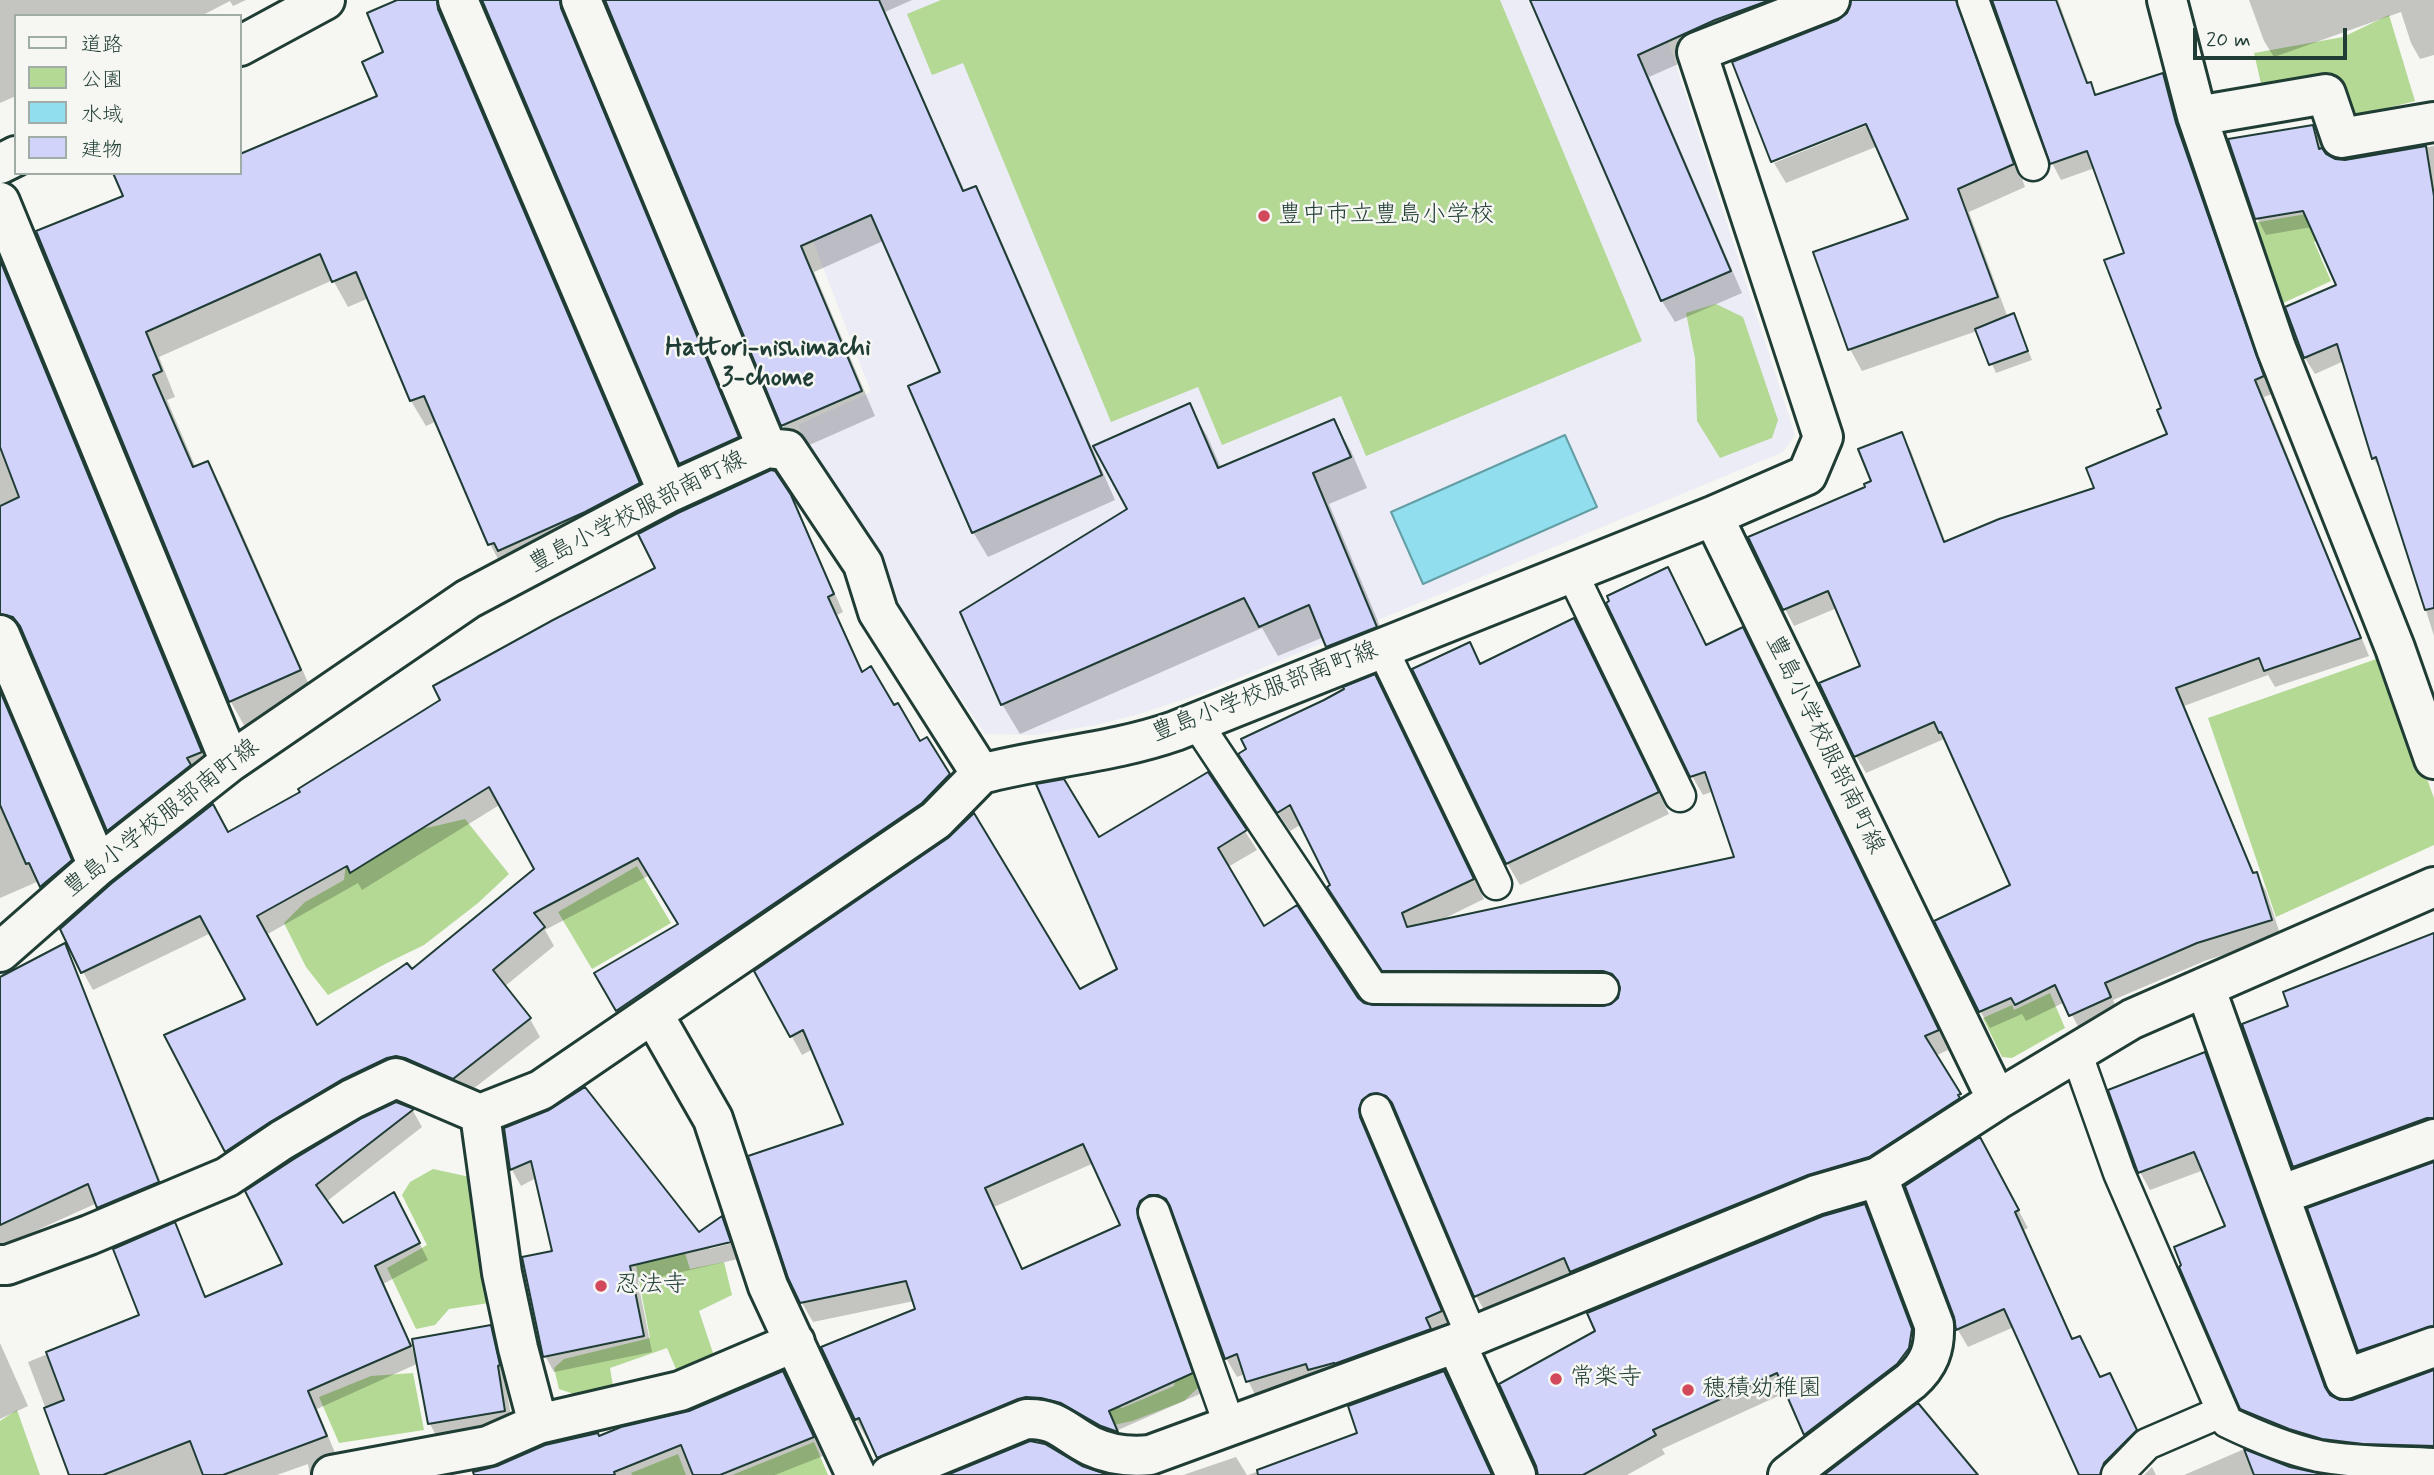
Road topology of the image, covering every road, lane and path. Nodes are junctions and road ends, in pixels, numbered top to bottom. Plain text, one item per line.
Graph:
1 (325, 0) edge
2 (458, 0) edge
3 (581, 0) edge
4 (1973, 0) edge
5 (2167, 0) edge
6 (1816, 2) edge
7 (242, 45) edge
8 (2197, 116) junction
9 (2434, 122) edge
10 (2033, 165) dead end
11 (0, 202) edge
12 (767, 448) junction
13 (668, 493) junction
14 (1713, 516) junction
15 (1572, 573) junction
16 (0, 635) edge
17 (1382, 648) junction
18 (1196, 722) junction
19 (2434, 759) edge
20 (230, 762) junction
21 (981, 774) junction
22 (1680, 796) dead end
23 (98, 866) junction
24 (1496, 884) dead end
25 (2434, 887) edge
26 (0, 952) edge
27 (2205, 987) junction
28 (1603, 989) dead end
29 (653, 1014) junction
30 (2076, 1052) junction
31 (1997, 1100) junction
32 (1376, 1110) dead end
33 (480, 1114) junction
34 (2434, 1139) edge
35 (1878, 1177) junction
36 (2280, 1195) junction
37 (1154, 1212) dead end
38 (0, 1265) edge
39 (1464, 1340) junction
40 (794, 1342) junction
41 (2434, 1347) edge
42 (2221, 1412) junction
43 (538, 1424) junction
44 (1229, 1424) junction
45 (492, 1461) edge
46 (2434, 1464) edge
47 (332, 1475) edge
48 (856, 1475) edge
49 (890, 1475) edge
50 (1516, 1475) edge
51 (1788, 1475) edge
52 (2117, 1475) edge

1 - 7 street
2 - 13 street
3 - 12 street
4 - 10 lane
5 - 8 street
6 - 14 street
8 - 9 street
8 - 19 street
11 - 20 street
12 - 13 street, 豊島小学校服部南町線
12 - 21 street, 豊島小学校服部南町線
13 - 20 street, 豊島小学校服部南町線
14 - 15 street, 豊島小学校服部南町線
14 - 31 street, 豊島小学校服部南町線
15 - 17 street, 豊島小学校服部南町線
15 - 22 lane
16 - 23 street
17 - 18 street, 豊島小学校服部南町線
17 - 24 lane
18 - 21 street, 豊島小学校服部南町線
18 - 28 lane
20 - 23 street, 豊島小学校服部南町線
21 - 29 street
23 - 26 street, 豊島小学校服部南町線
25 - 27 street
27 - 30 street
27 - 36 street
29 - 33 street
29 - 40 street
30 - 31 street
30 - 42 lane
31 - 35 street
32 - 39 lane
33 - 38 street
33 - 43 street
34 - 36 street
35 - 39 street
35 - 51 street
36 - 41 street
37 - 44 lane
39 - 44 street
39 - 50 street
40 - 43 street
40 - 48 street
42 - 46 lane
42 - 52 lane
43 - 45 street
44 - 49 street
45 - 47 street

